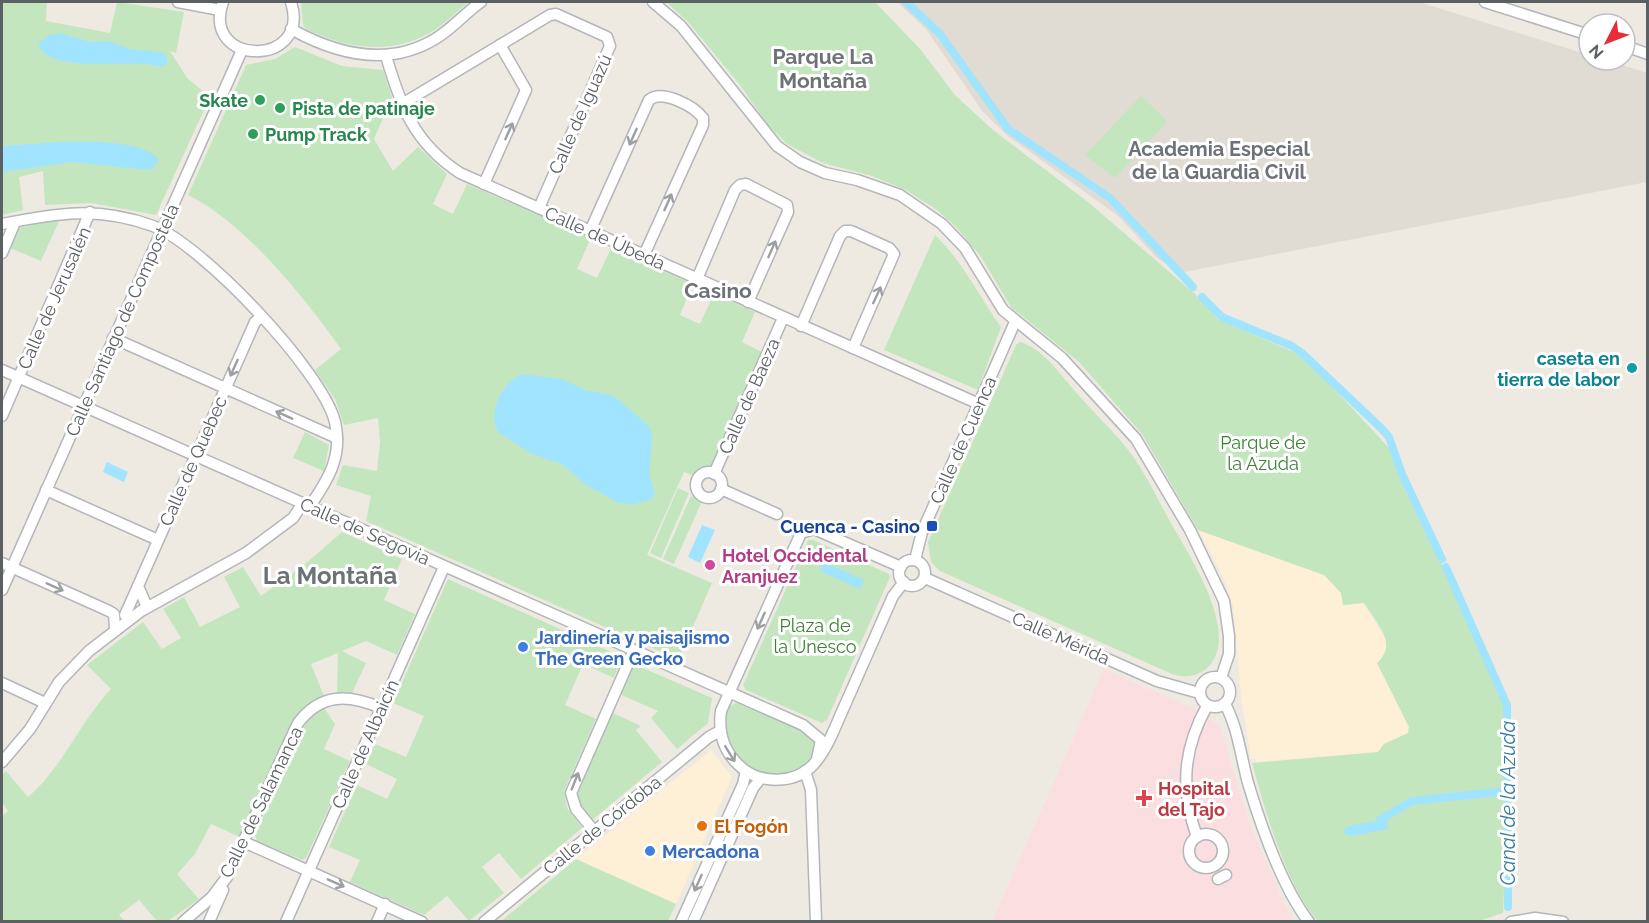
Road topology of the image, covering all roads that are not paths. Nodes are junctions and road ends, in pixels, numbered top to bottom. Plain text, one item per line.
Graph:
1 (178, 2) edge
2 (291, 2) edge
3 (481, 2) edge
4 (653, 2) edge
5 (1485, 2) edge
6 (222, 6) edge
7 (291, 29) junction
8 (1577, 31) edge
9 (500, 45) junction
10 (242, 50) junction
11 (386, 56) junction
12 (402, 104) junction
13 (484, 184) junction
14 (539, 208) junction
15 (90, 212) junction
16 (15, 222) junction
17 (2, 224) edge
18 (163, 230) junction
19 (590, 231) junction
20 (2, 253) edge
21 (644, 255) junction
22 (697, 279) junction
23 (748, 302) junction
24 (261, 317) junction
25 (783, 318) junction
26 (1015, 322) junction
27 (801, 326) junction
28 (113, 338) junction
29 (853, 348) junction
30 (2, 370) edge
31 (19, 377) junction
32 (225, 388) junction
33 (979, 404) junction
34 (83, 406) junction
35 (2, 416) edge
36 (337, 438) junction
37 (195, 455) junction
38 (714, 474) junction
39 (721, 489) junction
40 (46, 490) junction
41 (306, 504) junction
42 (777, 514) dead end
43 (158, 540) junction
44 (915, 560) junction
45 (7, 566) edge
46 (444, 567) junction
47 (901, 567) junction
48 (925, 578) junction
49 (903, 582) junction
50 (138, 586) junction
51 (2, 590) edge
52 (147, 607) junction
53 (124, 616) junction
54 (115, 629) junction
55 (634, 650) junction
56 (1221, 678) junction
57 (2, 684) edge
58 (729, 692) junction
59 (1199, 693) junction
60 (45, 703) junction
61 (756, 704) junction
62 (1225, 704) junction
63 (1208, 706) junction
64 (723, 707) junction
65 (381, 708) junction
66 (840, 714) junction
67 (806, 727) junction
68 (720, 731) junction
69 (817, 759) junction
70 (2, 762) edge
71 (746, 771) junction
72 (805, 771) junction
73 (761, 778) junction
74 (594, 831) junction
75 (1197, 837) dead end
76 (244, 842) junction
77 (1276, 850) junction
78 (1262, 856) dead end
79 (308, 871) junction
80 (385, 904) junction
81 (183, 921) edge
82 (209, 921) edge
83 (286, 921) edge
84 (377, 921) edge
85 (422, 921) edge
86 (484, 921) edge
87 (681, 921) edge
88 (693, 921) edge
89 (816, 921) edge
90 (1309, 921) edge
91 (1511, 921) edge
92 (1563, 921) edge

1 - 6 street
2 - 7 street
3 - 11 street
4 - 26 street
5 - 8 street
6 - 10 street
7 - 10 street
7 - 11 street
9 - 12 street, Calle de Iguazú
13 -> 9 street
9 - 14 street, Calle de Iguazú
10 - 18 street, Calle Santiago de Compostela
11 - 12 street, Calle de Úbeda
12 - 13 street, Calle de Úbeda
13 - 14 street, Calle de Úbeda
14 - 19 street, Calle de Úbeda
15 - 16 street
15 - 18 street
15 - 31 street, Calle de Jerusalén
16 - 17 street
16 - 20 street
18 - 24 street
18 - 28 street, Calle Santiago de Compostela
19 - 21 street, Calle de Úbeda
21 -> 19 street
21 - 22 street, Calle de Úbeda
22 - 23 street, Calle de Úbeda
23 -> 22 street
23 - 25 street, Calle de Úbeda
24 -> 32 street, Calle de Quebec
24 - 36 street
25 - 27 street, Calle de Úbeda
25 - 38 street, Calle de Baeza
26 - 33 street, Calle de Cuenca
26 - 56 street
27 - 29 street, Calle de Úbeda
29 -> 27 street
28 - 32 street
28 - 34 street, Calle Santiago de Compostela
29 - 33 street, Calle de Úbeda
30 - 31 street, Calle de Segovia
31 - 34 street, Calle de Segovia
31 - 35 street, Calle de Jerusalén
36 -> 32 street
32 - 37 street, Calle de Quebec
33 - 44 street, Calle de Cuenca
34 - 37 street, Calle de Segovia
34 - 40 street, Calle Santiago de Compostela
36 - 41 street
37 - 41 street, Calle de Segovia
37 - 43 street, Calle de Quebec
38 - 39 street, Calle de Baeza
38 - 39 street, Calle de Baeza
39 - 42 street, Calle de Baeza
40 - 43 street
40 - 45 street, Calle Santiago de Compostela
41 - 46 street, Calle de Segovia
41 - 52 street
43 - 50 street, Calle de Quebec
44 - 47 street
44 - 48 street
45 - 51 street, Calle Santiago de Compostela
45 -> 53 street
46 - 55 street, Calle de Segovia
46 - 65 street, Calle de Albaicín
47 - 49 street
47 -> 58 street
48 - 49 street
48 - 59 street, Calle Mérida
49 - 66 street
50 - 52 street
50 - 53 street, Calle de Quebec
52 - 53 street
53 - 54 street
53 - 54 street
54 - 60 street
55 - 58 street, Calle de Segovia
74 -> 55 street
56 - 59 street
56 - 62 street
57 - 60 street
58 - 61 street
58 - 64 street
59 - 63 street
60 - 70 street
61 - 64 street
61 - 67 street
62 - 63 street
62 - 77 street
63 - 75 street
64 - 68 street
65 - 76 street, Calle de Salamanca
65 - 79 street, Calle de Albaicín
66 - 67 street
66 - 69 street
67 - 69 street
68 -> 71 street
68 - 74 street, Calle de Córdoba
69 - 72 street
71 - 73 street
71 -> 87 street
72 - 73 street
72 - 89 street
73 - 88 street
74 - 86 street, Calle de Córdoba
76 - 79 street
76 - 81 street, Calle de Salamanca
76 - 82 street
77 - 78 street
77 - 90 street
79 -> 80 street
79 - 83 street, Calle de Albaicín
80 - 84 street
80 - 85 street
91 - 92 street

